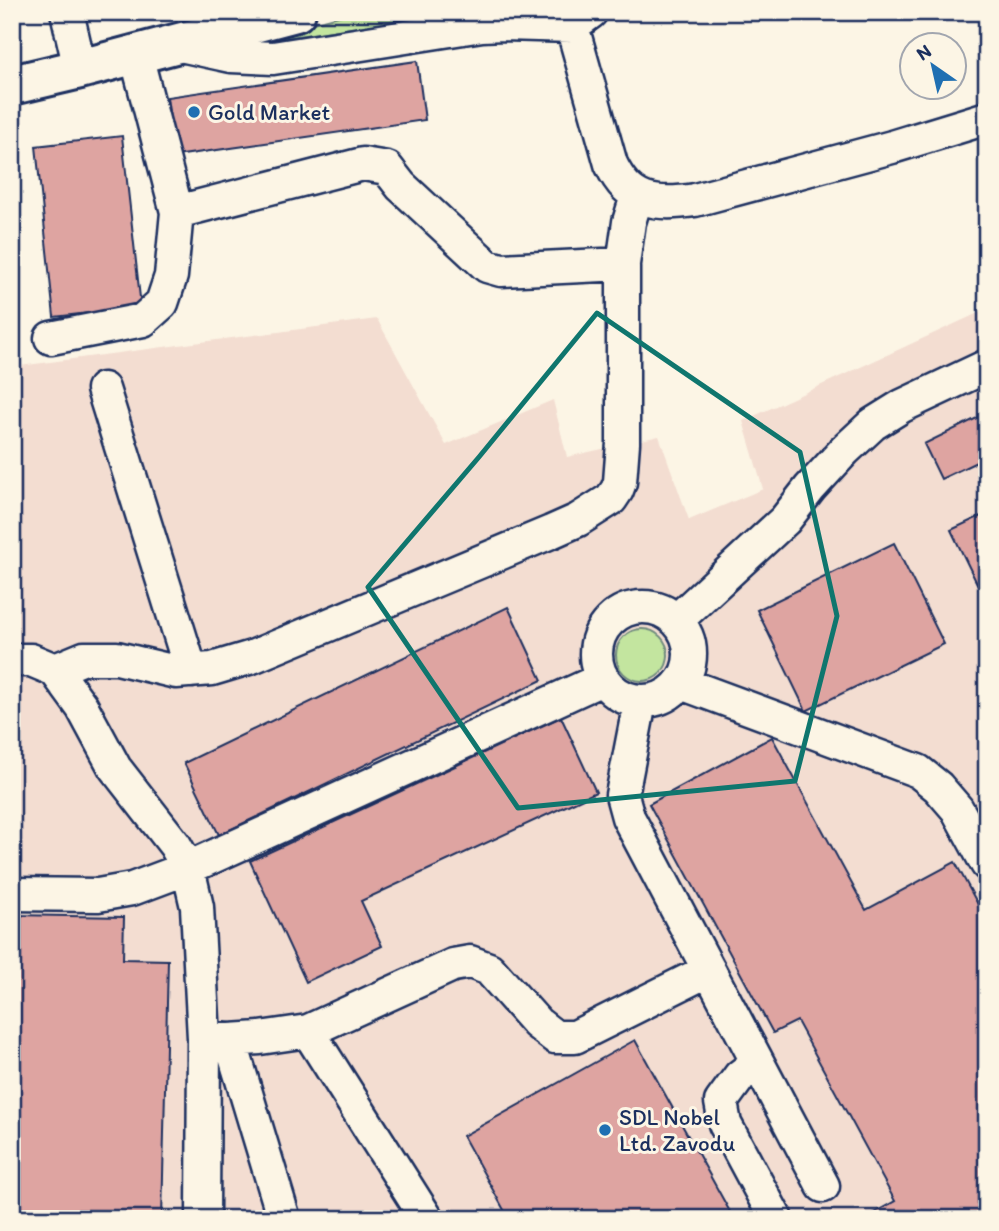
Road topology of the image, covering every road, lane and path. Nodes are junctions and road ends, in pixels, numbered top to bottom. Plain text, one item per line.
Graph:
1 (67, 12) edge
2 (296, 12) edge
3 (581, 19) edge
4 (176, 44) junction
5 (136, 55) junction
6 (80, 69) junction
7 (12, 85) edge
8 (987, 118) edge
9 (637, 196) junction
10 (177, 212) junction
11 (624, 264) junction
12 (51, 338) dead end
13 (987, 366) edge
14 (103, 389) dead end
15 (677, 620) junction
16 (12, 660) edge
17 (55, 670) junction
18 (191, 671) junction
19 (602, 679) junction
20 (681, 683) junction
21 (640, 702) junction
22 (987, 864) edge
23 (188, 868) junction
24 (12, 894) edge
25 (709, 970) junction
26 (308, 1031) junction
27 (217, 1039) junction
28 (757, 1063) junction
29 (823, 1186) dead end
30 (203, 1219) edge
31 (284, 1219) edge
32 (428, 1219) edge
33 (776, 1219) edge

1 - 6 street
2 - 4 main road
3 - 4 street
3 - 9 street
4 - 5 main road
5 - 6 main road
5 - 10 street
6 - 7 main road
8 - 9 street
9 - 11 street
10 - 11 street
10 - 12 street
11 - 18 street
13 - 15 street
14 - 18 street
15 - 19 street
15 - 20 street
16 - 17 street
17 - 18 street
17 - 23 street
19 - 21 street
19 - 23 street
20 - 21 street
20 - 22 street
21 - 25 street
23 - 24 street
23 - 27 street
25 - 26 street
25 - 28 street
26 - 27 street
26 - 32 street
27 - 30 street
27 - 31 street
28 - 29 street
28 - 33 street

